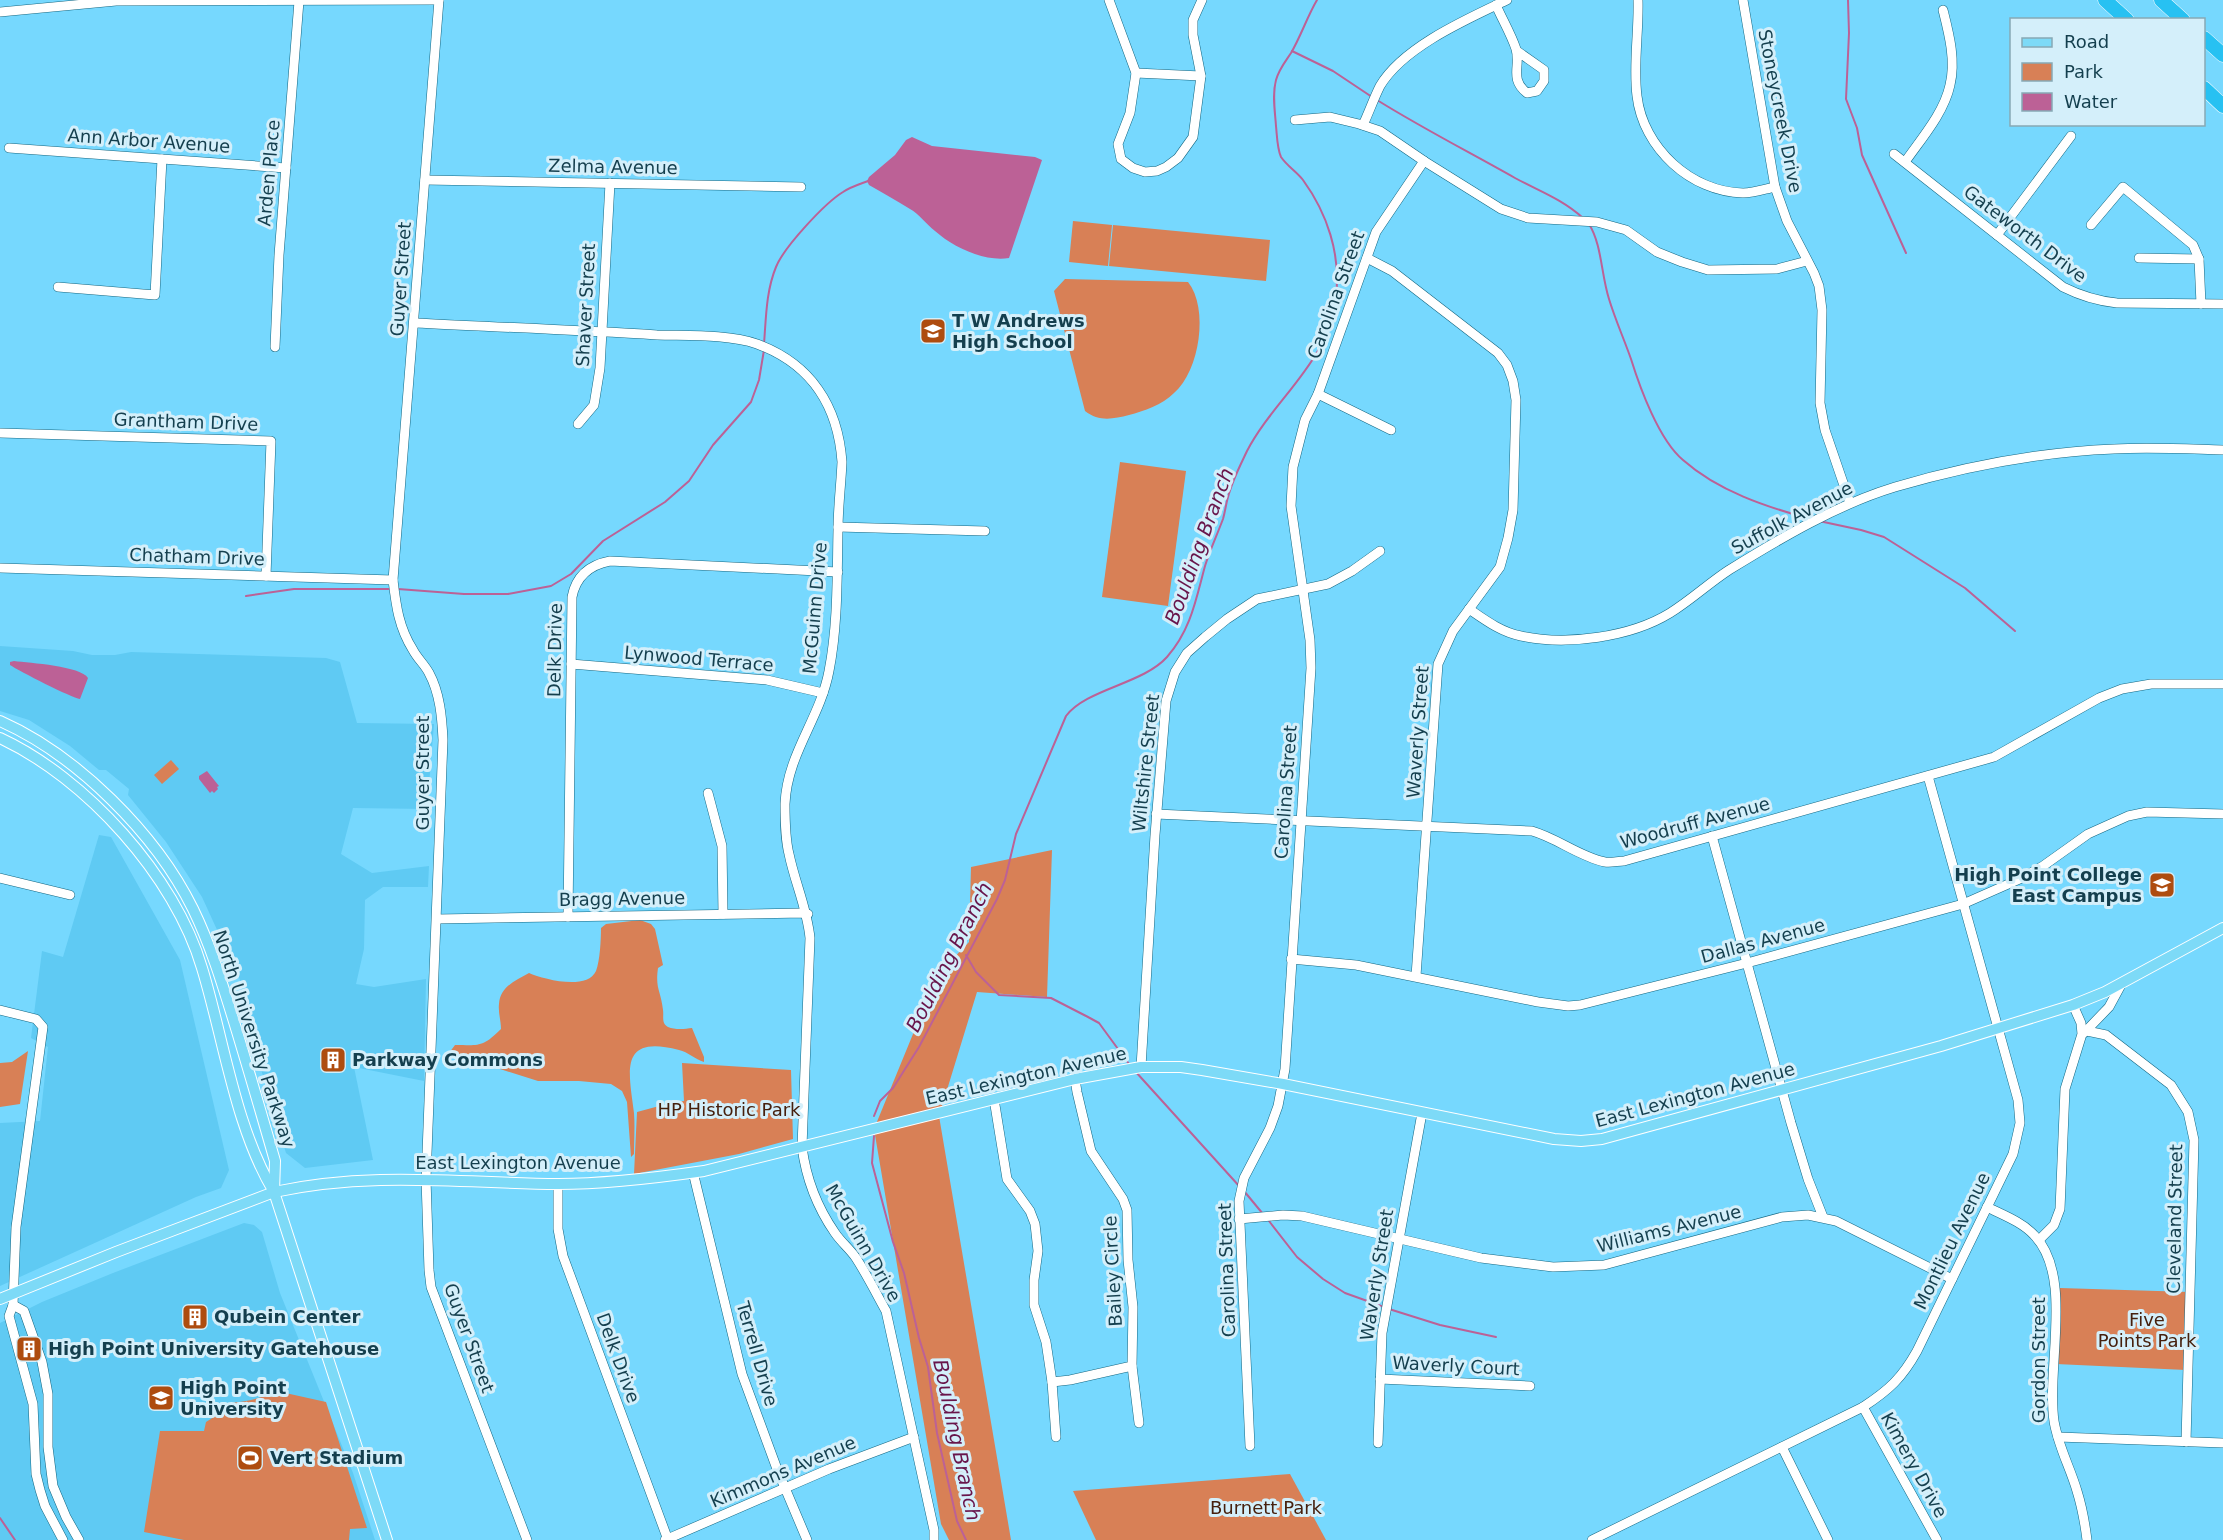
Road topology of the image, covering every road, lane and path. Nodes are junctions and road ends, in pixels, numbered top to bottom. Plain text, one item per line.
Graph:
1 (439, 0) edge
2 (1109, 0) edge
3 (1202, 0) edge
4 (1506, 0) edge
5 (1638, 0) edge
6 (1743, 0) edge
7 (2105, 0) edge
8 (2162, 0) edge
9 (299, 1) edge
10 (1496, 5) junction
11 (1943, 10) dead end
12 (0, 12) edge
13 (2125, 18) edge
14 (2181, 18) edge
15 (2205, 39) edge
16 (1517, 51) dead end
17 (2223, 55) edge
18 (1136, 73) junction
19 (1201, 76) junction
20 (2205, 89) edge
21 (2223, 106) edge
22 (1295, 120) dead end
23 (1364, 125) junction
24 (2071, 136) dead end
25 (9, 148) dead end
26 (1894, 154) dead end
27 (162, 159) junction
28 (1424, 161) junction
29 (1905, 162) junction
30 (286, 168) junction
31 (425, 180) junction
32 (610, 183) junction
33 (801, 187) dead end
34 (1775, 187) junction
35 (2091, 225) dead end
36 (1997, 235) junction
37 (1367, 258) junction
38 (2139, 258) dead end
39 (2199, 259) junction
40 (1807, 261) junction
41 (58, 287) dead end
42 (2202, 304) junction
43 (2223, 304) edge
44 (415, 323) junction
45 (601, 331) junction
46 (275, 347) dead end
47 (1318, 394) junction
48 (578, 424) dead end
49 (1391, 430) dead end
50 (0, 433) edge
51 (2223, 450) edge
52 (1850, 503) junction
53 (838, 527) junction
54 (985, 531) dead end
55 (1380, 551) dead end
56 (0, 568) edge
57 (838, 572) junction
58 (266, 576) junction
59 (393, 580) junction
60 (1303, 590) junction
61 (1469, 609) junction
62 (571, 664) junction
63 (2223, 684) edge
64 (823, 693) junction
65 (0, 721) edge
66 (1, 738) edge
67 (1928, 776) junction
68 (105, 793) junction
69 (708, 793) dead end
70 (103, 811) junction
71 (1156, 814) junction
72 (2223, 814) edge
73 (1300, 820) junction
74 (1428, 827) junction
75 (1713, 836) junction
76 (148, 841) junction
77 (0, 878) edge
78 (70, 896) dead end
79 (1963, 904) junction
80 (723, 914) junction
81 (808, 914) junction
82 (568, 917) junction
83 (437, 920) junction
84 (2223, 928) edge
85 (1291, 959) junction
86 (1747, 963) junction
87 (1416, 976) junction
88 (2122, 983) junction
89 (2073, 1005) junction
90 (0, 1010) edge
91 (2103, 1014) junction
92 (1998, 1028) junction
93 (2085, 1032) junction
94 (2106, 1035) junction
95 (1141, 1067) junction
96 (1075, 1079) junction
97 (1283, 1084) junction
98 (1781, 1089) junction
99 (994, 1099) junction
100 (1422, 1113) junction
101 (802, 1147) junction
102 (693, 1172) junction
103 (426, 1179) junction
104 (558, 1184) junction
105 (274, 1192) junction
106 (1987, 1207) junction
107 (1823, 1217) junction
108 (1239, 1219) junction
109 (1398, 1238) junction
110 (2039, 1240) junction
111 (1952, 1279) junction
112 (0, 1299) edge
113 (13, 1300) junction
114 (1132, 1366) junction
115 (1380, 1379) junction
116 (1052, 1382) junction
117 (1530, 1386) dead end
118 (1863, 1407) junction
119 (1139, 1423) dead end
120 (914, 1437) junction
121 (1056, 1437) dead end
122 (2058, 1437) junction
123 (2186, 1442) junction
124 (1378, 1443) dead end
125 (2223, 1443) edge
126 (1250, 1446) dead end
127 (1782, 1446) junction
128 (785, 1489) junction
129 (63, 1540) edge
130 (79, 1540) edge
131 (387, 1540) edge
132 (527, 1540) edge
133 (667, 1540) edge
134 (807, 1540) edge
135 (934, 1540) edge
136 (1592, 1540) edge
137 (1828, 1540) edge
138 (1937, 1540) edge
139 (2087, 1540) edge

1 - 9 street
1 - 31 street, Guyer Street
2 - 18 street
3 - 19 street
4 - 10 street
5 - 34 street
6 - 34 street, Stoneycreek Drive
7 - 13 highway
8 - 14 highway
9 - 12 street
9 - 30 street, Arden Place
10 - 16 street
10 - 23 street
11 - 29 street
15 - 17 highway
18 - 19 street
18 - 19 street
20 - 21 highway
22 - 23 street
23 - 28 street
24 - 36 street
25 - 27 street, Ann Arbor Avenue
26 - 29 street, Gateworth Drive
27 - 30 street, Ann Arbor Avenue
27 - 41 street
28 - 37 street, Carolina Street
28 - 40 street
29 - 36 street, Gateworth Drive
30 - 46 street, Arden Place
31 - 32 street, Zelma Avenue
31 - 44 street, Guyer Street
32 - 33 street, Zelma Avenue
32 - 45 street, Shaver Street
34 - 40 street, Stoneycreek Drive
35 - 39 street
36 - 42 street, Gateworth Drive
37 - 47 street, Carolina Street
37 - 61 street, Waverly Street
38 - 39 street
39 - 42 street
40 - 52 street, Stoneycreek Drive
42 - 43 street, Gateworth Drive
44 - 45 street, McGuinn Drive
44 - 59 street, Guyer Street
45 - 48 street, Shaver Street
45 - 53 street, McGuinn Drive
47 - 49 street
47 - 60 street, Carolina Street
50 - 58 street, Grantham Drive
51 - 52 street, Suffolk Avenue
52 - 61 street, Suffolk Avenue
53 - 54 street
53 - 57 street, McGuinn Drive
55 - 60 street, Wiltshire Street
56 - 58 street, Chatham Drive
57 - 62 street, Delk Drive
57 - 64 street, McGuinn Drive
58 - 59 street, Chatham Drive
59 - 83 street, Guyer Street
60 - 71 street, Wiltshire Street
60 - 73 street, Carolina Street
61 - 74 street, Waverly Street
62 - 64 street, Lynwood Terrace
62 - 82 street, Delk Drive
63 - 67 street, Woodruff Avenue
64 - 81 street, McGuinn Drive
65 - 68 main road
66 - 68 main road
66 - 70 main road
67 - 75 street, Woodruff Avenue
67 - 79 street, Montlieu Avenue
68 - 76 main road
69 - 80 street
70 - 76 main road
70 - 105 main road, North University Parkway
71 - 73 street, Woodruff Avenue
71 - 95 street, Wiltshire Street
72 - 79 street, Dallas Avenue
73 - 74 street, Woodruff Avenue
73 - 85 street, Carolina Street
74 - 75 street, Woodruff Avenue
74 - 87 street, Waverly Street
75 - 86 street
76 - 105 main road, North University Parkway
77 - 78 street
79 - 86 street, Dallas Avenue
79 - 92 street, Montlieu Avenue
80 - 81 street, Bragg Avenue
80 - 82 street, Bragg Avenue
81 - 101 street, McGuinn Drive
82 - 83 street, Bragg Avenue
83 - 103 street, Guyer Street
84 - 88 main road, East Lexington Avenue
85 - 87 street, Dallas Avenue
85 - 97 street, Carolina Street
86 - 87 street, Dallas Avenue
86 - 98 street
88 - 89 main road, East Lexington Avenue
88 - 91 street
89 - 92 main road, East Lexington Avenue
89 - 93 street
90 - 113 street
91 - 93 street
91 - 94 street
92 - 98 main road, East Lexington Avenue
92 - 106 street, Montlieu Avenue
93 - 94 street, Cleveland Street
93 - 110 street
94 - 123 street, Cleveland Street
95 - 96 main road, East Lexington Avenue
95 - 97 main road, East Lexington Avenue
96 - 99 main road, East Lexington Avenue
96 - 114 street, Bailey Circle
97 - 100 main road, East Lexington Avenue
97 - 108 street, Carolina Street
98 - 100 main road, East Lexington Avenue
98 - 107 street
99 - 101 main road, East Lexington Avenue
99 - 116 street
100 - 109 street, Waverly Street
101 - 102 main road, East Lexington Avenue
101 - 120 street, McGuinn Drive
102 - 104 main road, East Lexington Avenue
102 - 128 street, Terrell Drive
103 - 104 main road, East Lexington Avenue
103 - 105 main road, East Lexington Avenue
103 - 132 street, Guyer Street
104 - 133 street, Delk Drive
105 - 113 main road, East Lexington Avenue
105 - 131 main road, North University Parkway
106 - 110 street, Gordon Street
106 - 111 street, Montlieu Avenue
107 - 109 street, Williams Avenue
107 - 111 street, Williams Avenue
108 - 109 street, Williams Avenue
108 - 126 street, Carolina Street
109 - 115 street, Waverly Street
110 - 122 street, Gordon Street
111 - 118 street, Montlieu Avenue
112 - 113 main road, East Lexington Avenue
113 - 129 street
113 - 130 street
114 - 116 street
114 - 119 street, Bailey Circle
115 - 117 street, Waverly Court
115 - 124 street, Waverly Street
116 - 121 street
118 - 127 street, Montlieu Avenue
118 - 138 street, Kimery Drive
120 - 128 street, Kimmons Avenue
120 - 135 street, McGuinn Drive
122 - 123 street
122 - 139 street, Gordon Street
123 - 125 street
127 - 136 street, Montlieu Avenue
127 - 137 street
128 - 133 street, Kimmons Avenue
128 - 134 street, Terrell Drive

